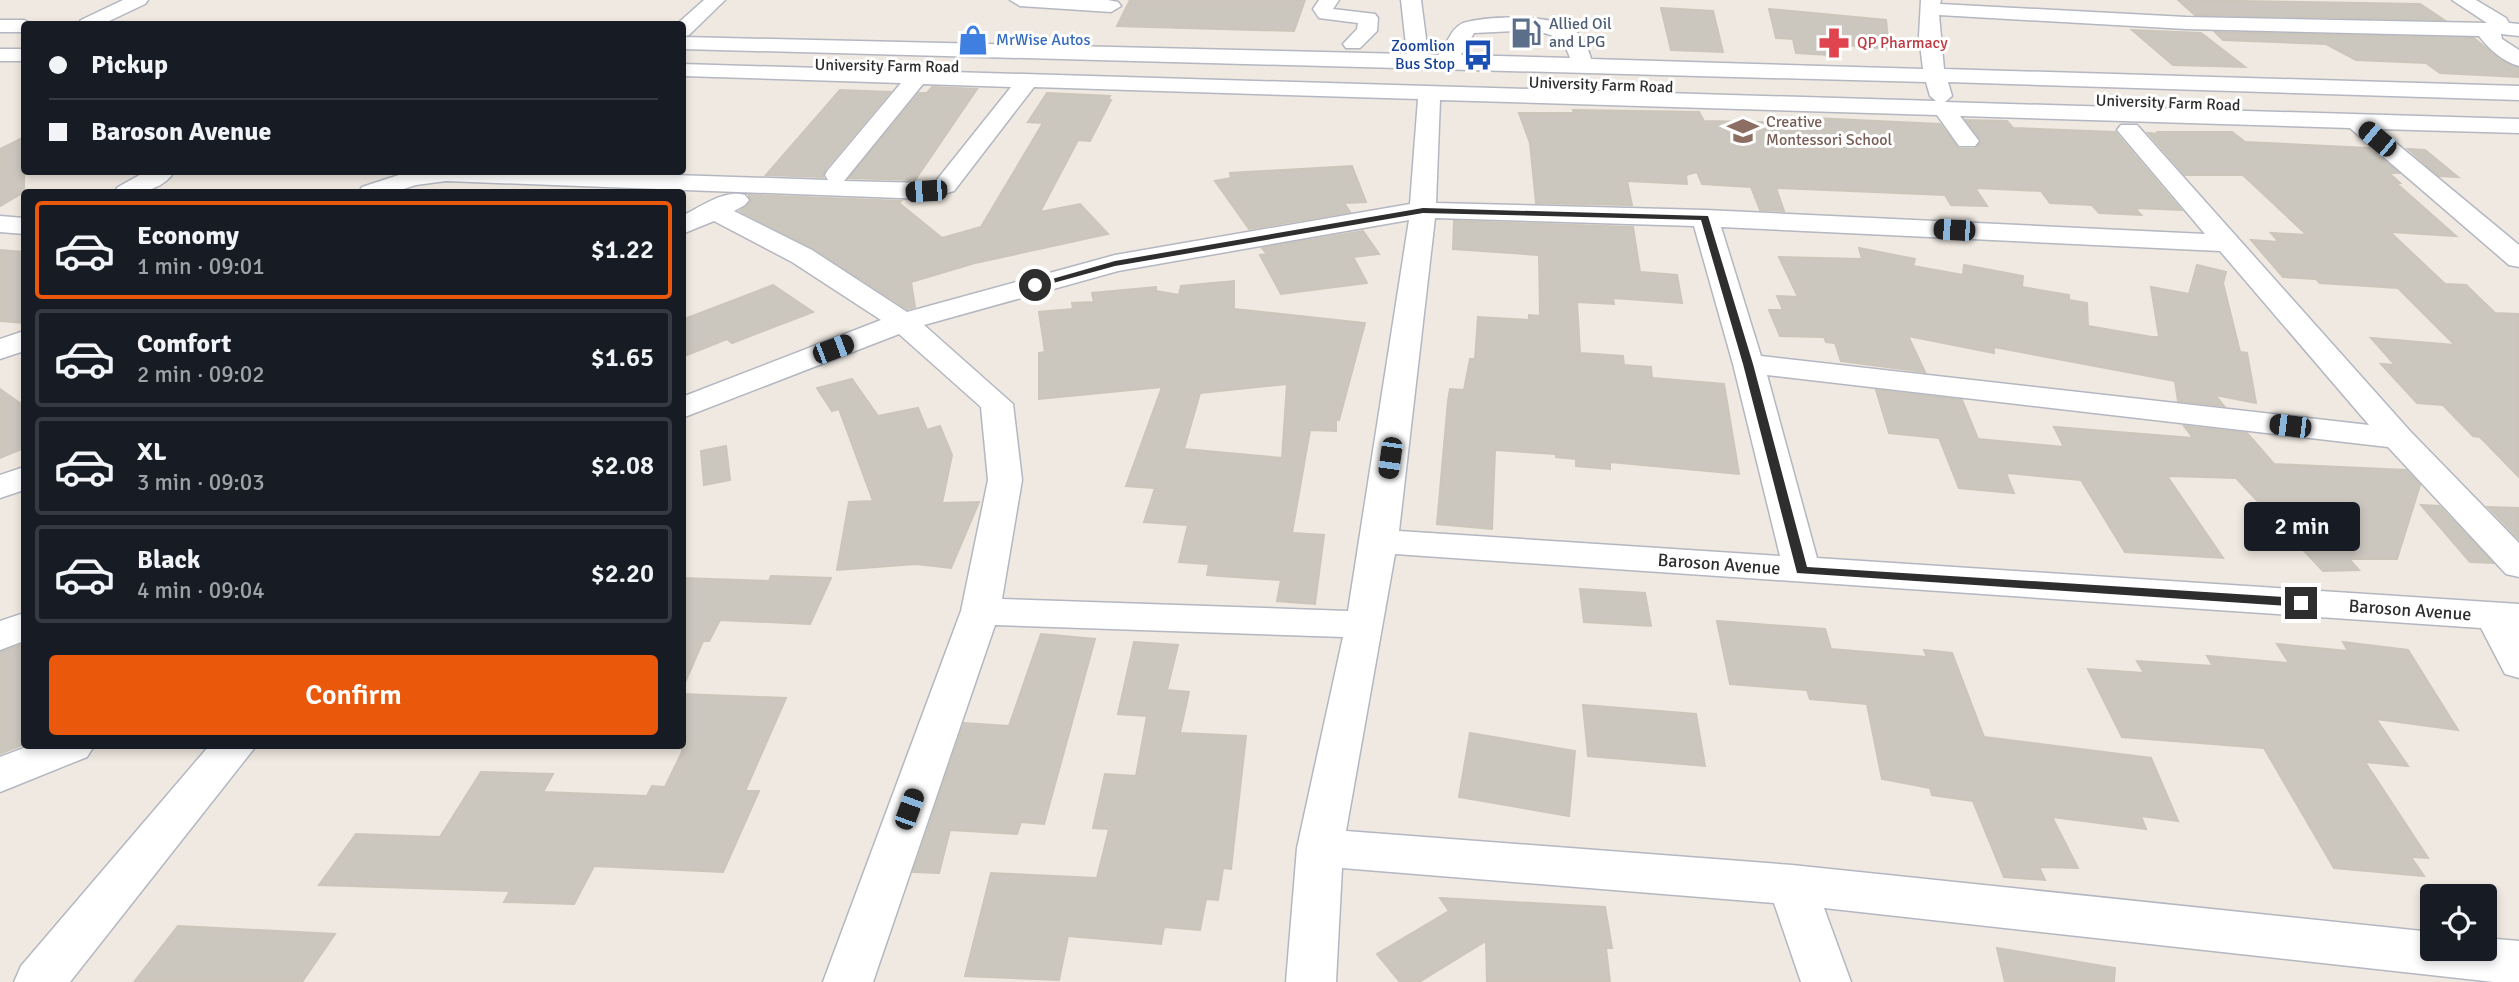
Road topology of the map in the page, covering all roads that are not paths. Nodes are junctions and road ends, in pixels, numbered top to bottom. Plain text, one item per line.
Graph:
1 (138, 0) edge
2 (715, 0) edge
3 (1020, 0) edge
4 (1329, 0) edge
5 (1341, 0) edge
6 (1411, 0) edge
7 (2169, 0) edge
8 (2462, 0) edge
9 (1113, 3) edge
10 (1931, 5) edge
11 (94, 21) edge
12 (2186, 23) junction
13 (0, 26) edge
14 (21, 26) edge
15 (686, 27) edge
16 (1100, 27) dead end
17 (2500, 29) edge
18 (1363, 31) junction
19 (1414, 32) junction
20 (0, 35) edge
21 (21, 36) edge
22 (686, 43) edge
23 (0, 45) edge
24 (21, 45) edge
25 (686, 51) edge
26 (0, 55) edge
27 (21, 55) edge
28 (1581, 58) junction
29 (686, 60) edge
30 (2519, 60) edge
31 (1437, 65) junction
32 (686, 70) edge
33 (918, 76) junction
34 (1028, 80) junction
35 (1939, 91) junction
36 (2519, 93) edge
37 (2519, 104) edge
38 (2519, 114) edge
39 (2356, 121) junction
40 (2519, 126) edge
41 (2129, 130) dead end
42 (1967, 141) dead end
43 (157, 175) edge
44 (435, 175) edge
45 (478, 175) edge
46 (837, 175) dead end
47 (768, 184) junction
48 (132, 189) edge
49 (378, 189) edge
50 (1423, 210) junction
51 (715, 211) junction
52 (1705, 218) junction
53 (0, 224) edge
54 (686, 224) edge
55 (21, 226) edge
56 (2230, 243) junction
57 (2514, 251) edge
58 (903, 322) junction
59 (21, 341) edge
60 (0, 350) edge
61 (1748, 364) junction
62 (686, 406) edge
63 (2399, 438) junction
64 (21, 478) edge
65 (0, 488) edge
66 (1379, 541) junction
67 (2519, 565) edge
68 (1802, 570) junction
69 (980, 611) junction
70 (2507, 616) edge
71 (1365, 625) junction
72 (21, 627) edge
73 (0, 636) edge
74 (2519, 664) edge
75 (65, 749) edge
76 (232, 749) edge
77 (0, 775) edge
78 (1320, 848) junction
79 (1793, 885) junction
80 (2519, 962) edge
81 (39, 982) edge
82 (848, 982) edge
83 (1311, 982) edge
84 (1826, 982) edge

1 - 11 street
2 - 15 street
3 - 9 street
4 - 18 street
5 - 18 street
6 - 19 street
7 - 12 street
8 - 17 street
9 - 16 street
10 - 12 street
10 - 35 street
12 - 17 street
13 - 14 street
17 - 30 street
18 - 19 street
19 - 31 street
20 - 21 street
22 - 31 street
23 - 24 street
25 - 35 street, University Farm Road
26 - 27 street
28 - 31 street
28 - 31 street
28 - 35 street
29 - 35 street, University Farm Road
31 - 34 street
31 - 35 street
31 - 50 street
32 - 33 street
33 - 34 street
33 - 46 street
34 - 47 street
35 - 36 street
35 - 37 street, University Farm Road
35 - 38 street, University Farm Road
35 - 39 street
35 - 42 street
39 - 40 street
39 - 57 street
41 - 56 street
43 - 48 street
44 - 49 street
45 - 47 street
47 - 51 street
50 - 52 street
50 - 58 street
50 - 66 street
51 - 54 street
51 - 58 street
52 - 56 street
52 - 61 street
53 - 55 street
56 - 63 street
58 - 62 street
58 - 69 street
59 - 60 street
61 - 63 street
61 - 68 street
63 - 67 street
64 - 65 street
66 - 68 street, Baroson Avenue
66 - 71 street
68 - 70 street, Baroson Avenue
69 - 71 street
69 - 82 street
70 - 74 street
71 - 78 street
72 - 73 street
75 - 77 street
76 - 81 street
78 - 79 street
78 - 83 street
79 - 80 street
79 - 84 street

